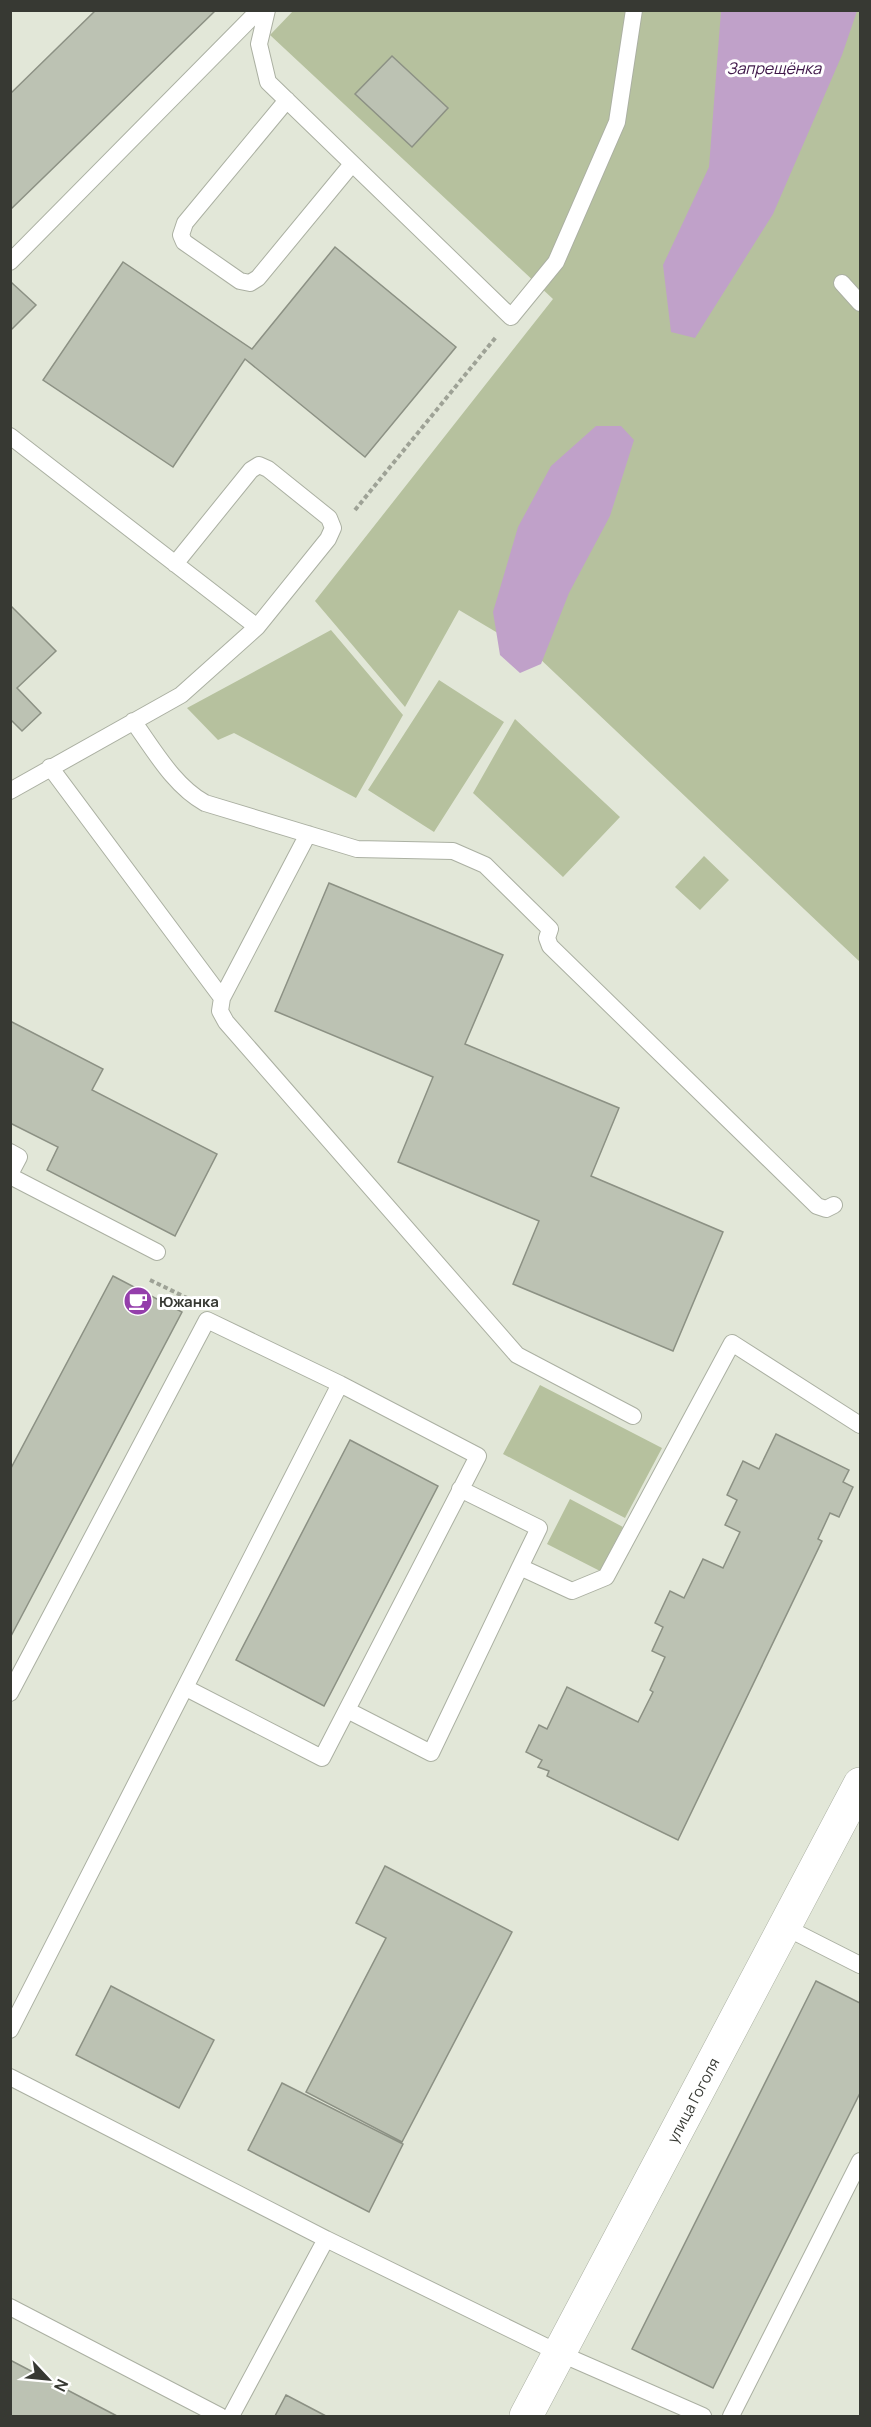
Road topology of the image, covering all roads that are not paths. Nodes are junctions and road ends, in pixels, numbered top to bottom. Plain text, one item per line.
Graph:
1 (259, 10) edge
2 (267, 10) edge
3 (634, 10) edge
4 (287, 100) junction
5 (352, 164) junction
6 (10, 262) edge
7 (842, 283) dead end
8 (861, 303) edge
9 (10, 436) edge
10 (175, 564) junction
11 (257, 627) junction
12 (133, 721) junction
13 (50, 767) junction
14 (10, 791) edge
15 (308, 834) junction
16 (222, 998) junction
17 (10, 1152) edge
18 (10, 1175) edge
19 (834, 1205) dead end
20 (157, 1252) dead end
21 (340, 1384) junction
22 (633, 1416) dead end
23 (861, 1425) edge
24 (460, 1489) junction
25 (520, 1567) junction
26 (186, 1688) junction
27 (10, 1693) edge
28 (347, 1710) junction
29 (861, 1784) edge
30 (785, 1927) junction
31 (861, 1965) edge
32 (10, 2030) edge
33 (10, 2077) edge
34 (861, 2162) edge
35 (326, 2239) junction
36 (10, 2307) edge
37 (559, 2353) junction
38 (220, 2416) edge
39 (231, 2416) edge
40 (526, 2416) edge
41 (703, 2416) edge
42 (731, 2416) edge

1 - 6 lane
2 - 4 lane
3 - 5 lane
4 - 5 lane
4 - 5 lane
7 - 8 lane
9 - 10 lane
10 - 11 lane
10 - 11 lane
11 - 12 lane
12 - 13 lane
12 - 15 lane
13 - 14 lane
13 - 16 lane
15 - 16 lane
15 - 19 lane
16 - 22 lane
17 - 18 lane
18 - 20 lane
21 - 24 lane
21 - 26 lane
21 - 27 lane
23 - 25 lane
24 - 25 lane
24 - 28 lane
25 - 28 lane
26 - 28 lane
26 - 32 lane
29 - 30 street, улица Гоголя
30 - 31 lane
30 - 37 street, улица Гоголя
33 - 35 lane
34 - 42 lane
35 - 37 lane
35 - 39 lane
36 - 38 lane
37 - 40 street, улица Гоголя
37 - 41 lane

